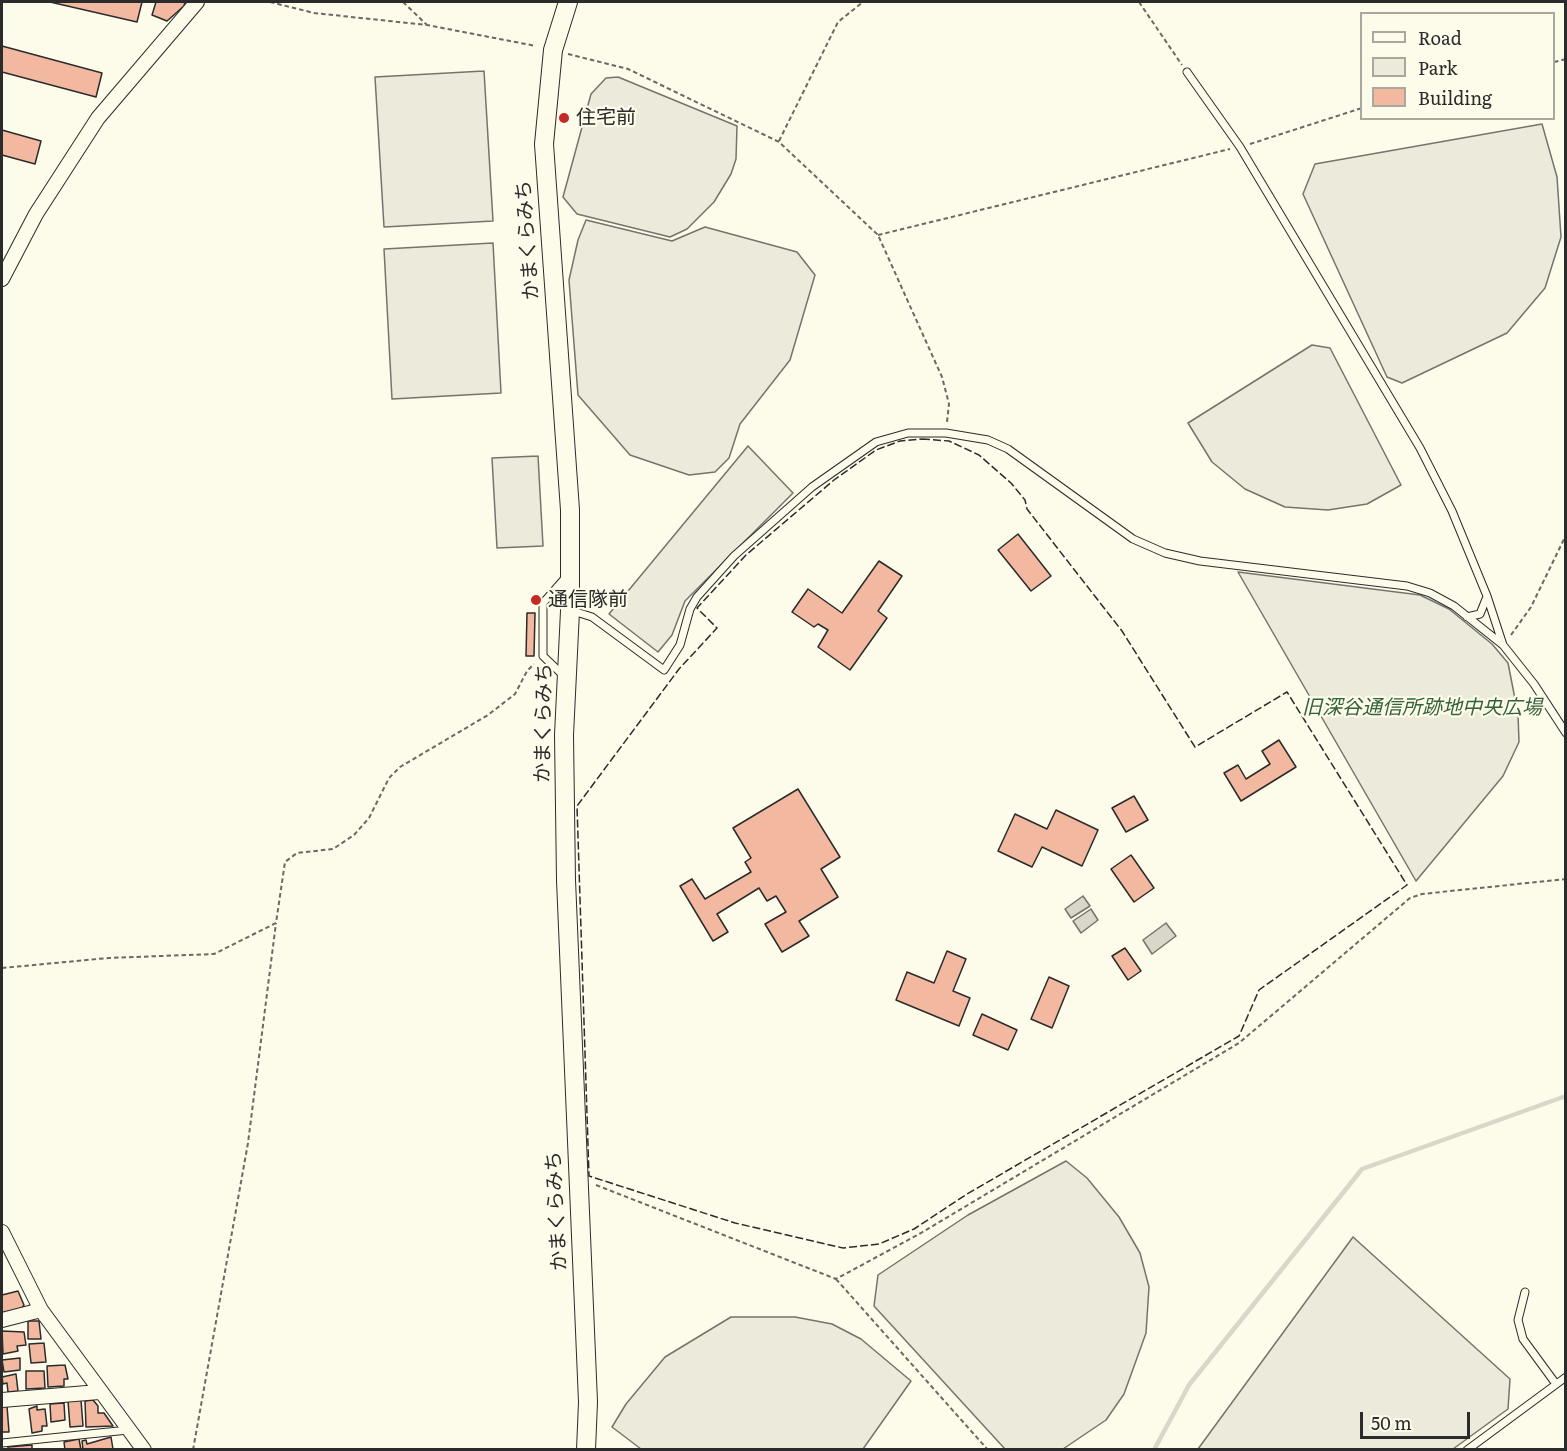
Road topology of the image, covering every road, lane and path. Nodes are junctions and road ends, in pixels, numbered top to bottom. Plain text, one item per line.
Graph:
1 (197, 2) edge
2 (270, 2) edge
3 (403, 2) edge
4 (568, 2) edge
5 (862, 2) edge
6 (1139, 2) edge
7 (427, 25) junction
8 (544, 47) dead end
9 (562, 53) dead end
10 (1187, 72) joint
11 (1360, 109) edge
12 (779, 142) junction
13 (1240, 147) junction
14 (878, 235) junction
15 (2, 279) edge
16 (946, 432) junction
17 (1566, 535) edge
18 (570, 572) junction
19 (1487, 596) junction
20 (570, 611) junction
21 (1467, 617) junction
22 (1503, 645) junction
23 (543, 656) junction
24 (567, 679) junction
25 (1566, 733) edge
26 (1566, 879) edge
27 (276, 923) junction
28 (2, 968) edge
29 (579, 1180) junction
30 (2, 1232) edge
31 (836, 1280) junction
32 (1525, 1292) dead end
33 (41, 1310) junction
34 (2, 1320) edge
35 (1566, 1377) edge
36 (1556, 1384) junction
37 (99, 1392) junction
38 (2, 1400) edge
39 (128, 1430) junction
40 (2, 1443) edge
41 (144, 1449) edge
42 (193, 1449) edge
43 (586, 1449) edge
44 (988, 1449) edge
45 (1467, 1449) edge

1 - 15 street
2 - 7 path
3 - 7 path
4 - 18 main road, かまくらみち
5 - 12 path
6 - 10 path
7 - 8 path
9 - 12 path
10 - 13 lane
11 - 13 path
12 - 14 path
13 - 14 path
13 - 19 lane
14 - 16 path
16 - 20 lane
16 - 21 lane
17 - 22 path
18 - 20 main road, かまくらみち
18 - 23 lane
19 - 21 lane
19 - 22 lane
20 - 24 main road, かまくらみち
21 - 22 lane
22 - 25 lane
23 - 24 lane
23 - 27 path
24 - 29 main road, かまくらみち
26 - 31 path
27 - 28 path
27 - 42 path
29 - 31 path
29 - 43 main road, かまくらみち
30 - 33 street
31 - 44 path
32 - 36 lane
33 - 34 street
33 - 37 street
35 - 36 lane
36 - 45 lane
37 - 38 street
37 - 39 street
39 - 40 lane
39 - 41 street

